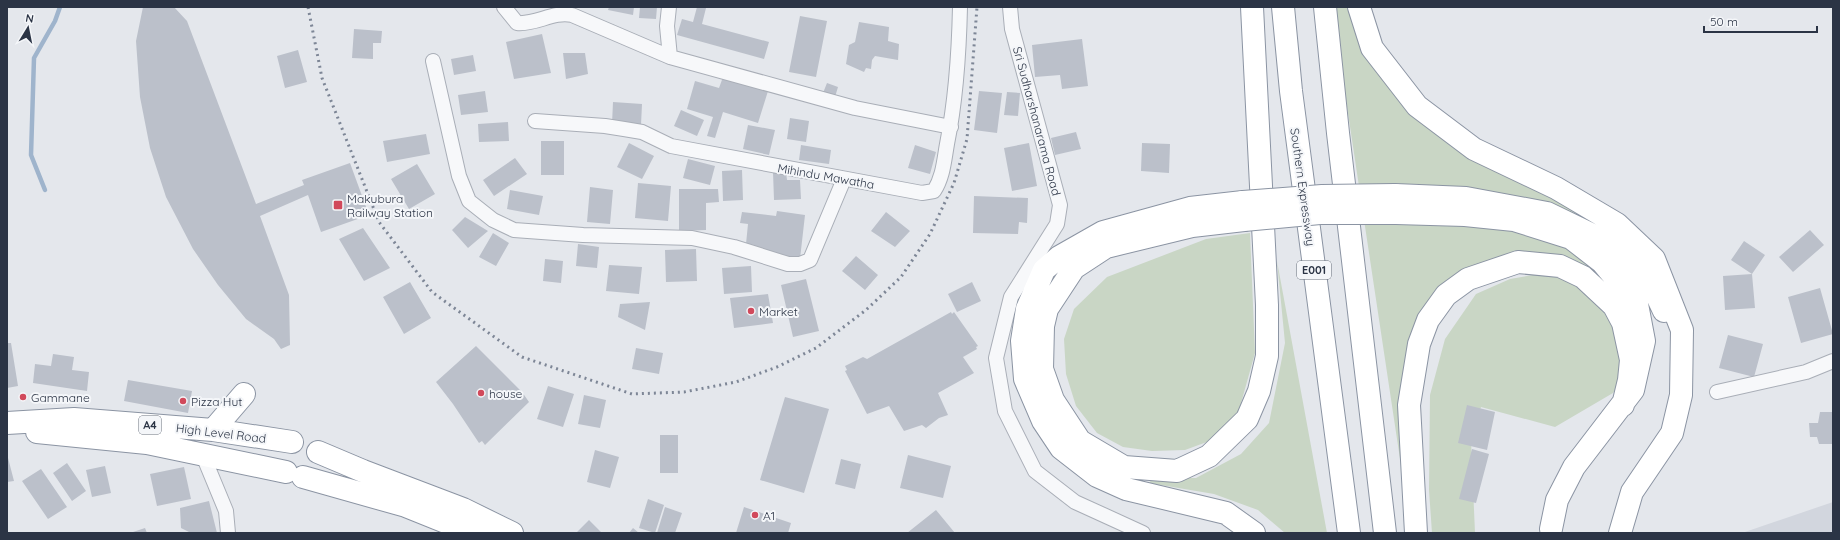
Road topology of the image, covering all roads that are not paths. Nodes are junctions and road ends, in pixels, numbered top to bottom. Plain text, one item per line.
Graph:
1 (504, 7) edge
2 (669, 7) edge
3 (960, 7) edge
4 (1010, 7) edge
5 (1252, 7) edge
6 (1283, 7) edge
7 (1325, 7) edge
8 (1359, 7) edge
9 (670, 57) junction
10 (433, 61) dead end
11 (535, 121) dead end
12 (951, 127) junction
13 (844, 179) junction
14 (1395, 204) junction
15 (1243, 211) junction
16 (1833, 361) edge
17 (1682, 380) junction
18 (1717, 392) dead end
19 (244, 394) dead end
20 (1623, 405) junction
21 (7, 423) edge
22 (213, 430) junction
23 (7, 431) edge
24 (292, 442) junction
25 (318, 452) junction
26 (202, 453) junction
27 (294, 474) junction
28 (1551, 529) dead end
29 (228, 533) edge
30 (473, 533) edge
31 (512, 533) edge
32 (1143, 533) edge
33 (1254, 533) edge
34 (1349, 533) edge
35 (1385, 533) edge
36 (1416, 533) edge
37 (1620, 533) edge

1 - 9 street
2 - 9 street
3 - 12 street, Mihindu Mawatha
4 - 32 street, Sri Sudharshanarama Road
5 - 15 highway
6 - 34 highway, Southern Expressway / E001
7 - 35 highway
8 - 17 highway
9 - 12 street
10 - 13 street
11 - 13 street, Mihindu Mawatha
12 - 13 street, Mihindu Mawatha
14 - 15 highway, bridge
14 - 17 highway
14 - 20 highway
15 - 33 highway
16 - 18 street
17 - 37 highway
19 - 22 highway
20 - 28 highway
20 - 36 highway
21 - 22 highway, High Level Road / A4
22 - 24 highway, High Level Road / A4
23 - 26 highway, High Level Road / A4
24 - 25 highway
24 - 27 highway
25 - 27 highway
25 - 31 highway
26 - 27 highway, High Level Road / A4
26 - 29 street
27 - 30 highway, High Level Road / A4

